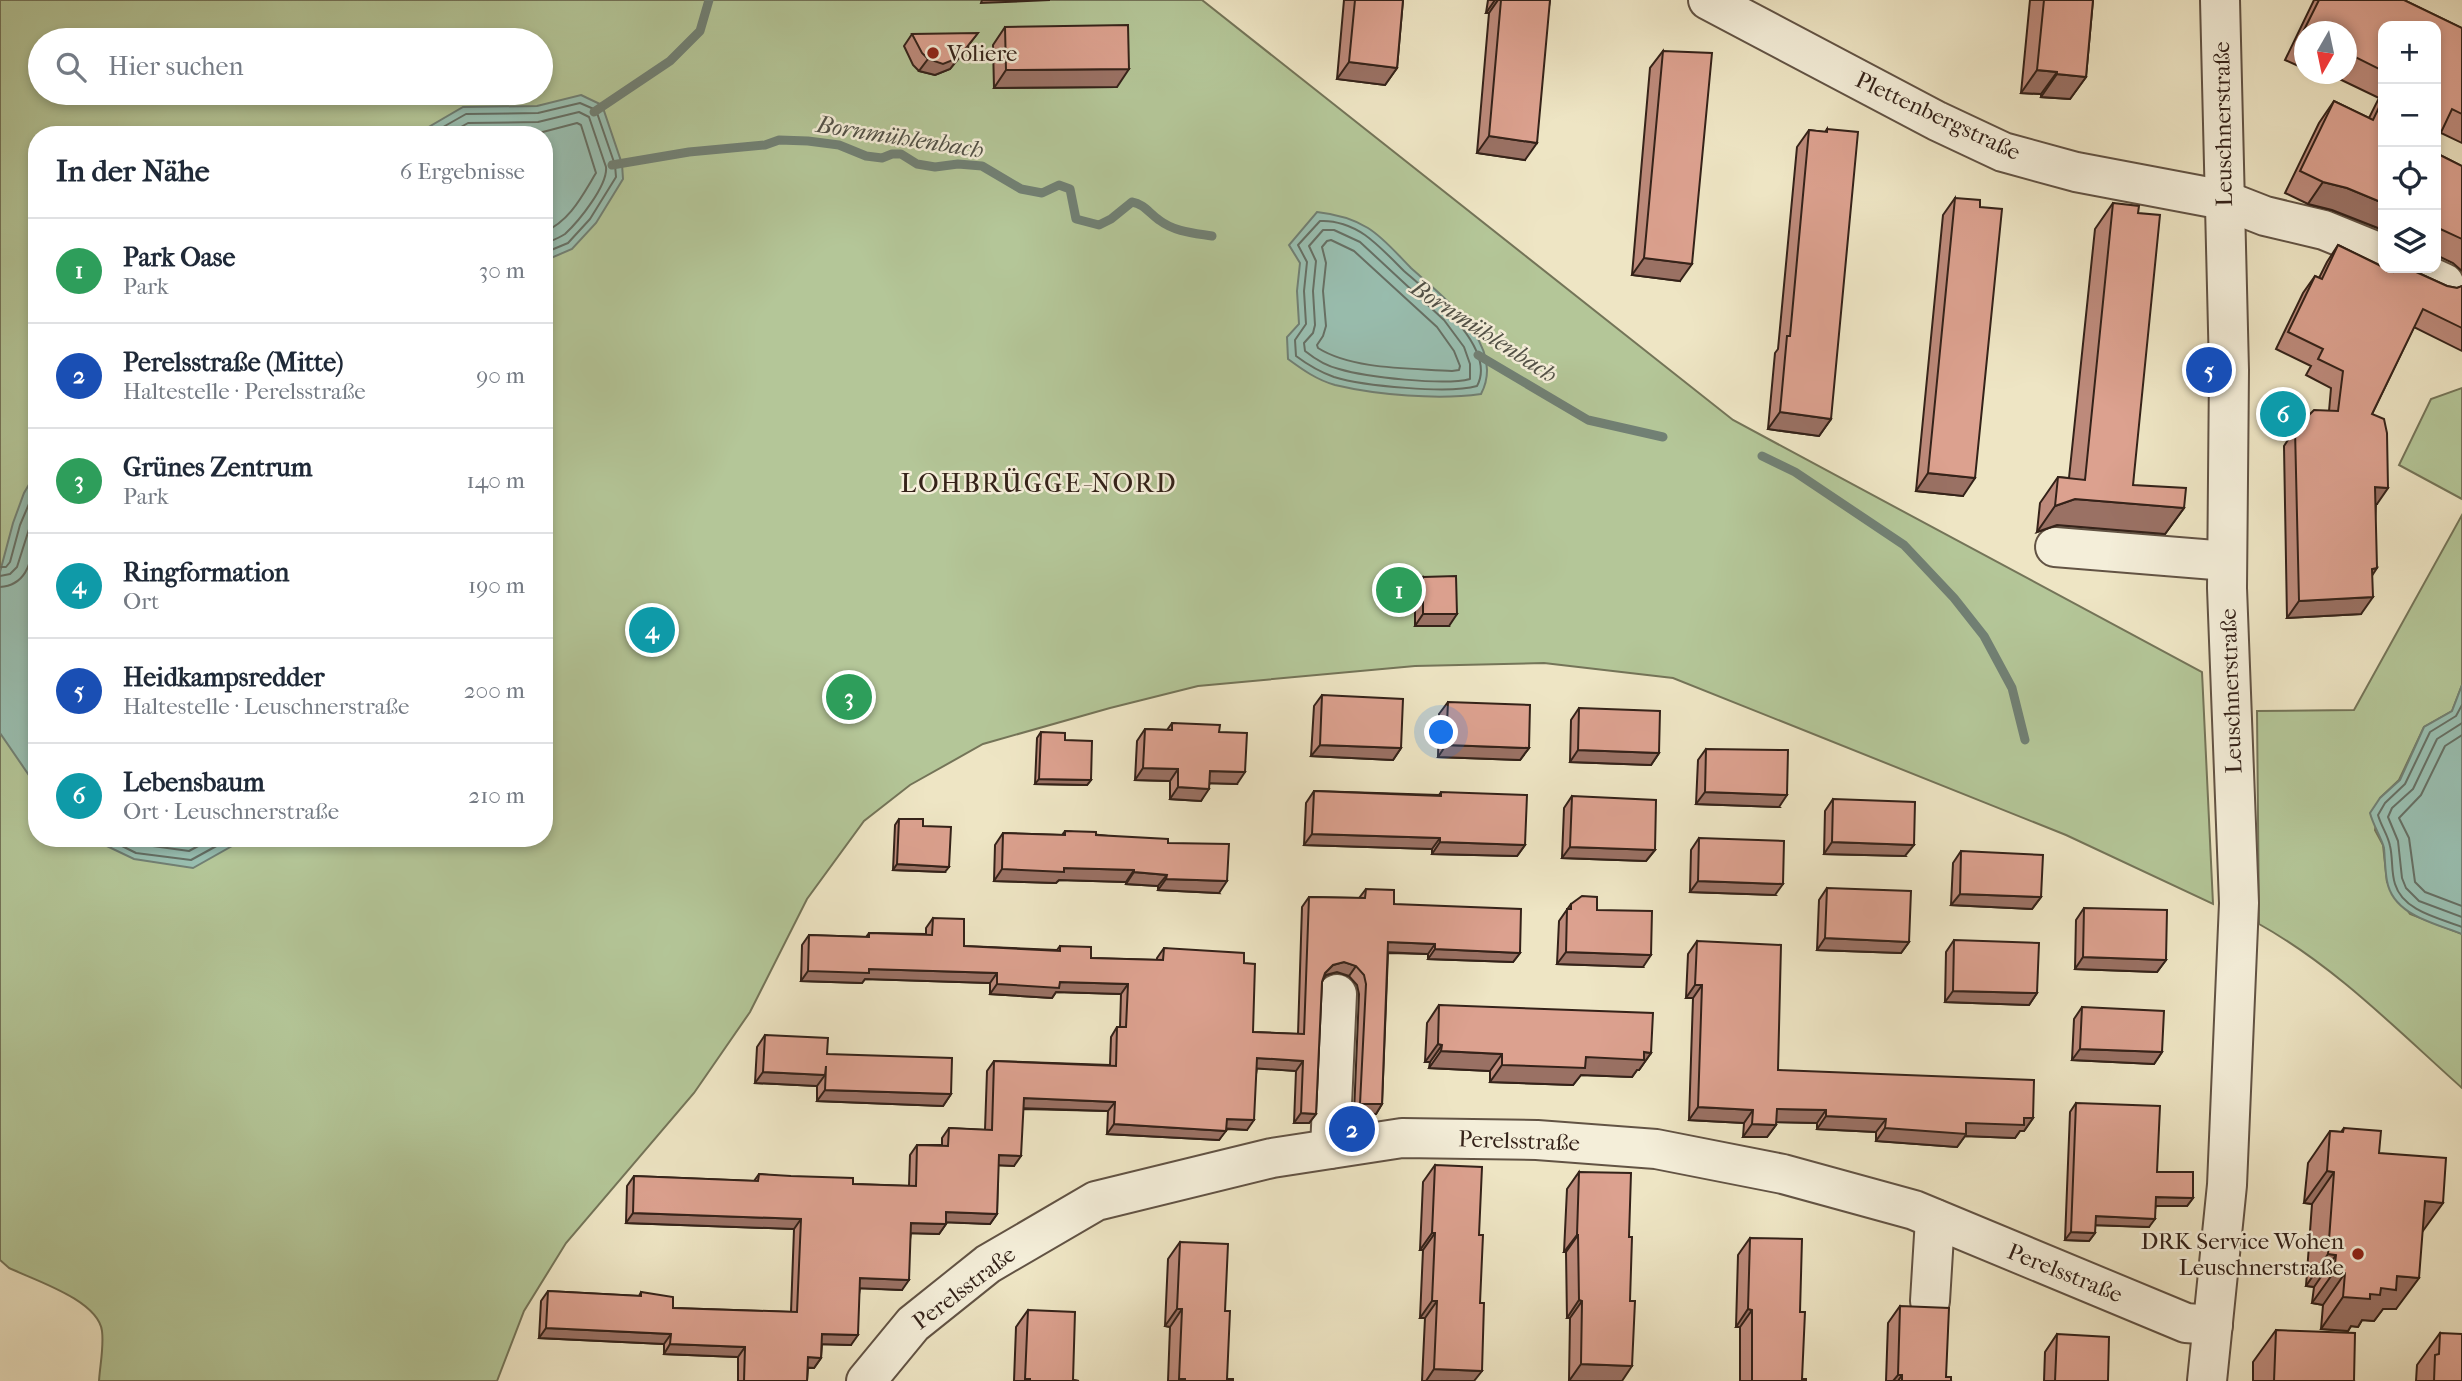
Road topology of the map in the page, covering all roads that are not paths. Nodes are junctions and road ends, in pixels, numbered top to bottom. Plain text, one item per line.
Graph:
1 (1708, 0) edge
2 (2220, 0) edge
3 (2224, 200) junction
4 (2378, 252) edge
5 (2055, 547) dead end
6 (2227, 561) junction
7 (1337, 994) dead end
8 (1330, 1149) junction
9 (1935, 1219) junction
10 (1930, 1301) dead end
11 (2213, 1325) junction
12 (866, 1381) edge
13 (2207, 1381) edge

1 - 3 street, Plettenbergstraße
2 - 3 street, Leuschnerstraße
3 - 4 street, Plettenbergstraße
3 - 6 street, Leuschnerstraße
5 - 6 street
6 - 11 street, Leuschnerstraße
7 - 8 street
8 - 9 street, Perelsstraße
8 - 12 street, Perelsstraße
9 - 10 street
9 - 11 street, Perelsstraße
11 - 13 street, Leuschnerstraße

